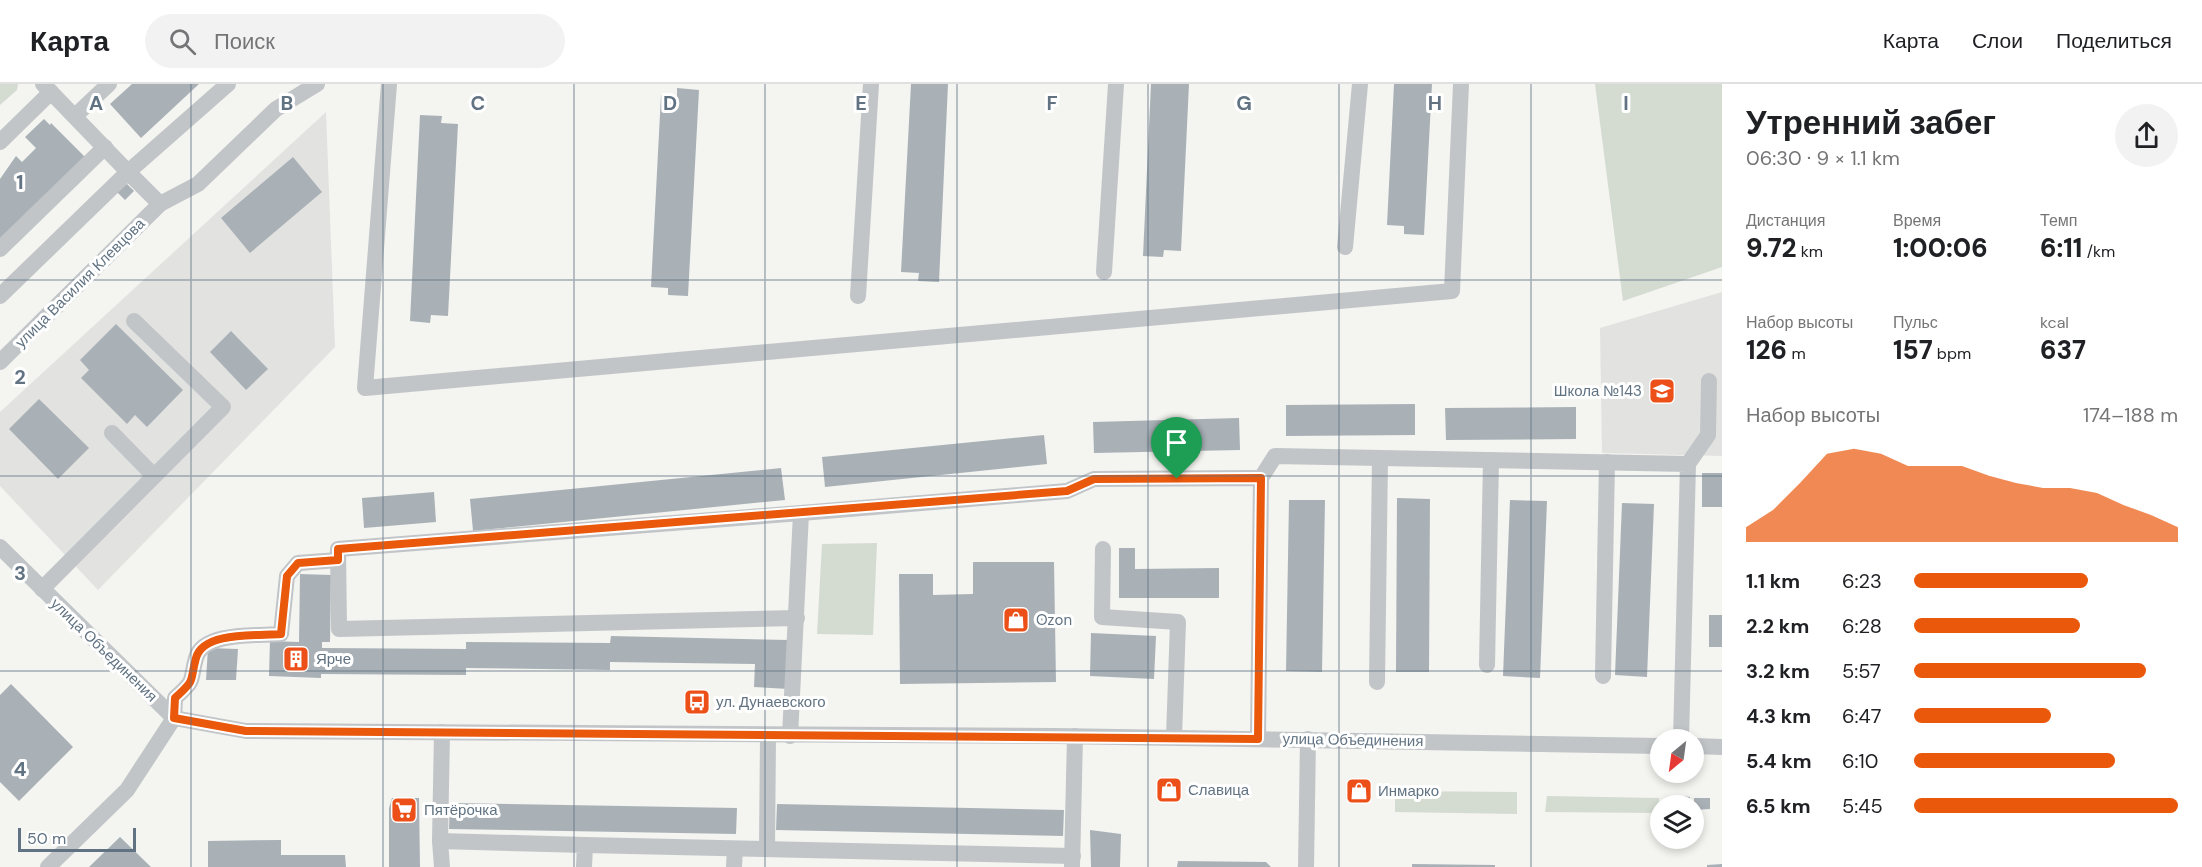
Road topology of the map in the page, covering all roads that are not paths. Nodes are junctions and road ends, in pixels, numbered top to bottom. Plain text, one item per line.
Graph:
1 (110, 84) edge
2 (228, 84) edge
3 (317, 84) edge
4 (390, 84) edge
5 (871, 84) edge
6 (1116, 84) edge
7 (1360, 84) edge
8 (1461, 84) edge
9 (47, 88) edge
10 (75, 116) junction
11 (0, 142) edge
12 (105, 147) junction
13 (128, 172) junction
14 (160, 204) junction
15 (1345, 247) dead end
16 (0, 249) edge
17 (1104, 272) dead end
18 (858, 296) dead end
19 (0, 297) edge
20 (134, 321) dead end
21 (0, 362) edge
22 (1709, 381) dead end
23 (112, 433) dead end
24 (1715, 435) edge
25 (1380, 458) junction
26 (1491, 460) junction
27 (1607, 462) junction
28 (1688, 464) junction
29 (154, 476) junction
30 (1261, 478) junction
31 (801, 513) junction
32 (0, 547) edge
33 (1102, 549) dead end
34 (338, 560) junction
35 (42, 589) junction
36 (796, 618) junction
37 (1487, 665) dead end
38 (1603, 676) dead end
39 (1377, 682) dead end
40 (174, 718) junction
41 (1681, 729) edge
42 (442, 732) junction
43 (768, 736) junction
44 (790, 736) junction
45 (1075, 736) junction
46 (1174, 737) junction
47 (1258, 739) junction
48 (1308, 739) junction
49 (1650, 746) edge
50 (1704, 746) edge
51 (1722, 747) edge
52 (440, 841) junction
53 (585, 845) junction
54 (735, 849) junction
55 (767, 849) junction
56 (1072, 862) edge
57 (48, 867) edge
58 (442, 867) edge
59 (584, 867) edge
60 (734, 867) edge
61 (1306, 867) edge

1 - 10 street
2 - 13 street
3 - 14 street, улица Василия Клевцова
4 - 8 street
5 - 18 street
6 - 17 street
7 - 15 street
9 - 10 street
9 - 11 street
10 - 12 street
12 - 13 street
12 - 16 street
13 - 14 street
13 - 19 street
14 - 21 street, улица Василия Клевцова
20 - 29 street
22 - 24 street
23 - 29 street
24 - 28 street
25 - 26 street
25 - 30 street
25 - 39 street
26 - 27 street
26 - 37 street
27 - 28 street
27 - 38 street
28 - 41 street
29 - 35 street
30 - 31 street
30 - 47 street
31 - 34 street
31 - 36 street
32 - 35 street, улица Объединения
33 - 46 street
34 - 36 street
34 - 40 street
35 - 40 street, улица Объединения
36 - 44 street
40 - 42 street, улица Объединения
40 - 57 street
42 - 43 street, улица Объединения
42 - 52 street
43 - 44 street, улица Объединения
43 - 55 street
44 - 45 street, улица Объединения
45 - 46 street, улица Объединения
45 - 56 street
46 - 47 street, улица Объединения
47 - 48 street, улица Объединения
48 - 49 street, улица Объединения
48 - 61 street
50 - 51 street
52 - 53 street
52 - 58 street
53 - 54 street
53 - 59 street
54 - 55 street
54 - 60 street
55 - 56 street

